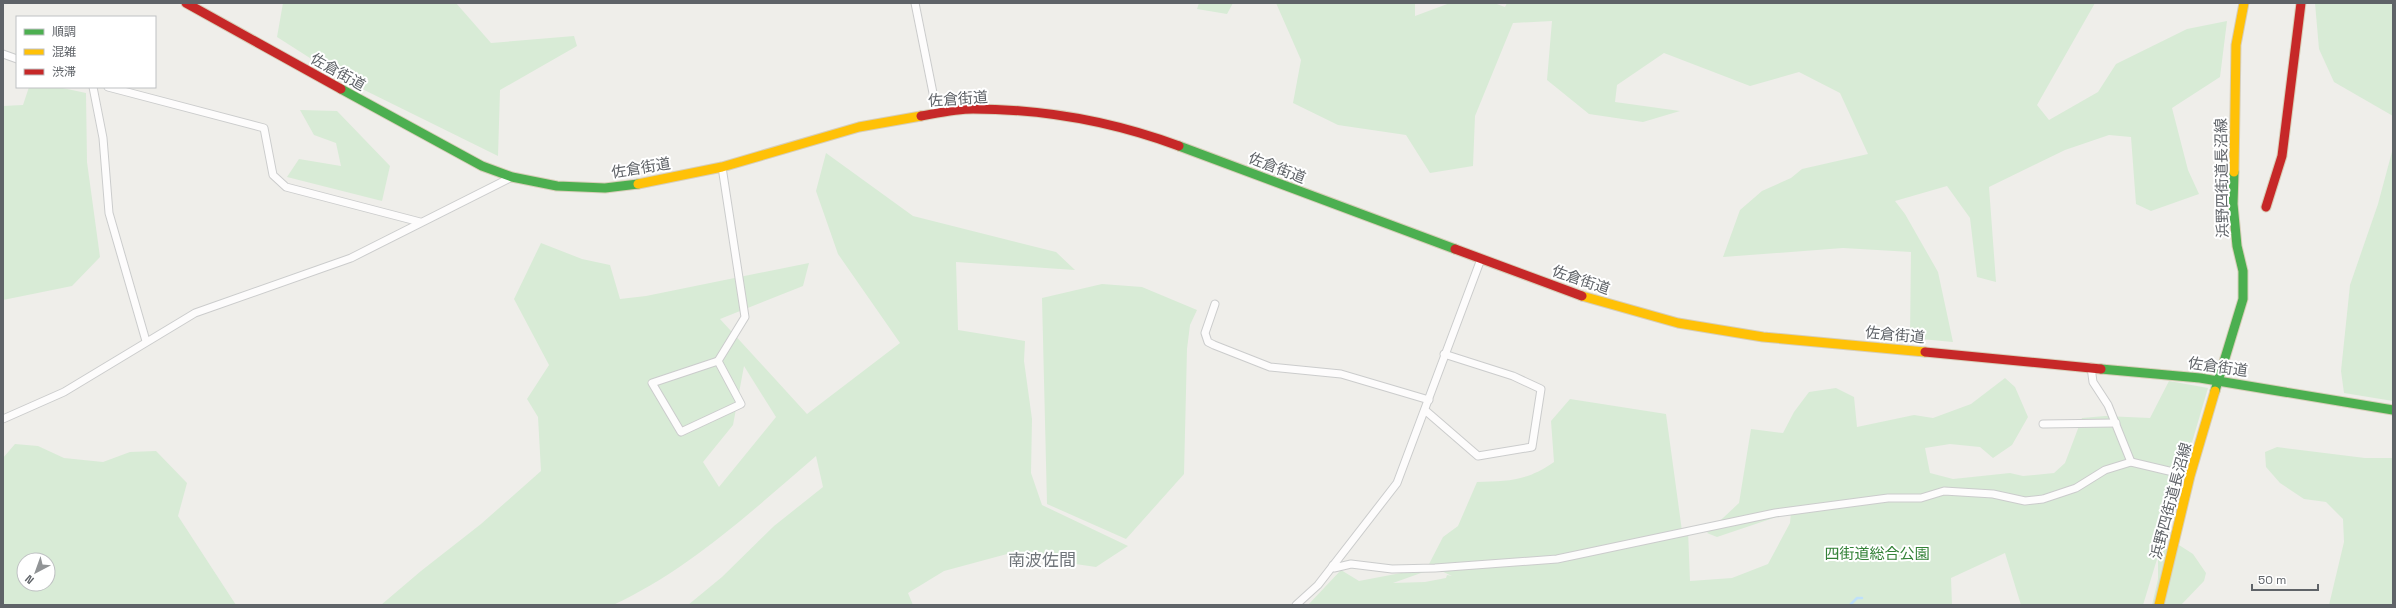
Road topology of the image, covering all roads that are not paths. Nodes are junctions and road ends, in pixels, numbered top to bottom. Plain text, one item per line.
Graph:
1 (186, 3) edge
2 (915, 3) edge
3 (2244, 3) edge
4 (2301, 3) edge
5 (3, 54) edge
6 (16, 59) edge
7 (93, 88) edge
8 (112, 88) edge
9 (937, 113) junction
10 (722, 166) junction
11 (512, 177) junction
12 (2266, 207) dead end
13 (420, 222) junction
14 (1481, 259) junction
15 (1215, 304) dead end
16 (146, 341) junction
17 (1444, 354) junction
18 (718, 361) junction
19 (2091, 367) junction
20 (2219, 381) junction
21 (1429, 400) junction
22 (2393, 410) edge
23 (1426, 411) junction
24 (3, 419) edge
25 (2043, 424) dead end
26 (2116, 424) junction
27 (2132, 462) junction
28 (2190, 476) junction
29 (1333, 565) junction
30 (1296, 605) edge
31 (2159, 605) edge

1 - 11 main road, 佐倉街道
2 - 9 street
3 - 20 main road, 浜野四街道長沼線
4 - 12 main road
5 - 6 street
7 - 16 street
8 - 13 street
9 - 10 main road, 佐倉街道
9 - 14 main road, 佐倉街道
10 - 11 main road, 佐倉街道
10 - 18 street
11 - 13 street
13 - 16 street
14 - 17 street
14 - 19 main road, 佐倉街道
15 - 21 street
16 - 24 street
17 - 21 street
17 - 23 street
18 - 18 street
19 - 20 main road, 佐倉街道
19 - 26 street
20 - 22 main road, 佐倉街道
20 - 28 main road, 浜野四街道長沼線
21 - 23 street
23 - 29 street
25 - 26 street
26 - 27 street
27 - 28 street
27 - 29 street
28 - 31 main road, 浜野四街道長沼線
29 - 30 street

